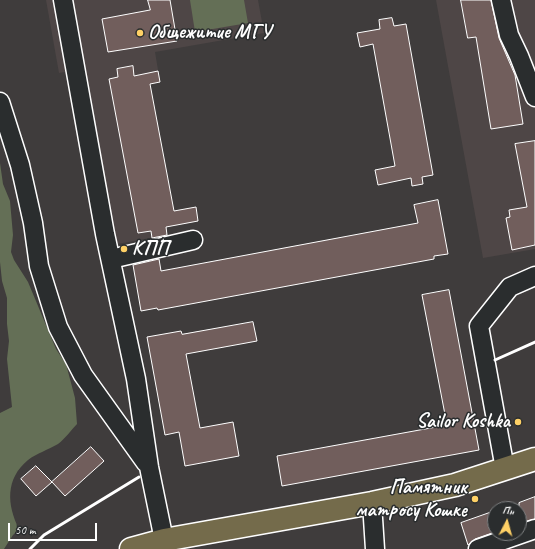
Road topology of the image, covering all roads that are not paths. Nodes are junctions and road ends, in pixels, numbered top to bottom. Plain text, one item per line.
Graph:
1 (63, 0) edge
2 (501, 0) edge
3 (535, 97) edge
4 (0, 102) edge
5 (193, 240) dead end
6 (111, 259) junction
7 (535, 276) edge
8 (535, 459) edge
9 (149, 467) junction
10 (505, 469) junction
11 (372, 503) junction
12 (535, 529) edge
13 (164, 540) junction
14 (131, 549) edge
15 (375, 549) edge
16 (478, 549) edge

1 - 6 street
2 - 3 street
4 - 9 street
5 - 6 street
6 - 9 street
7 - 10 street
8 - 10 main road
9 - 13 street
10 - 11 main road
11 - 13 main road
11 - 15 street
12 - 16 street
13 - 14 main road

